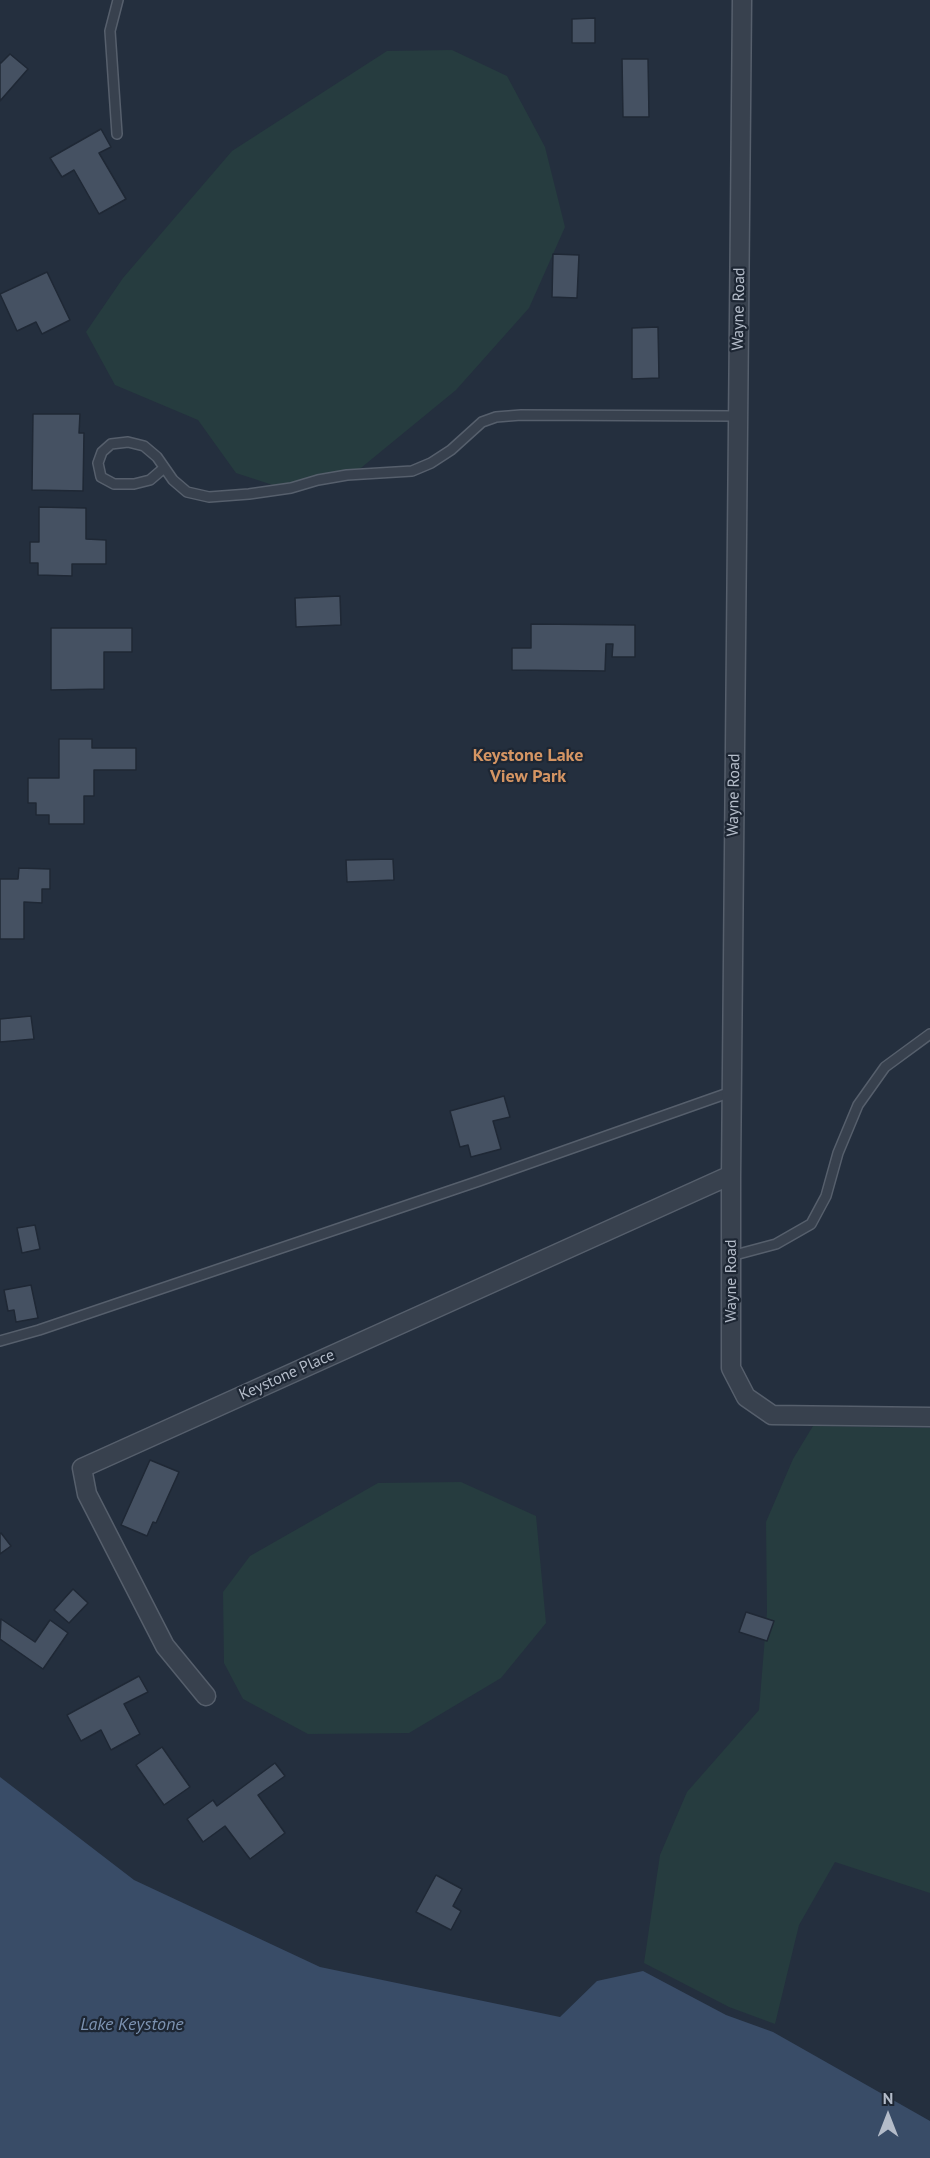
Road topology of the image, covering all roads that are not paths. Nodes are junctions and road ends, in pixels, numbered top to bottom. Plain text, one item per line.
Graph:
1 (118, 0) edge
2 (742, 0) edge
3 (117, 134) dead end
4 (738, 416) junction
5 (164, 468) junction
6 (930, 1034) edge
7 (732, 1092) junction
8 (731, 1175) junction
9 (731, 1256) junction
10 (0, 1341) edge
11 (930, 1417) edge
12 (206, 1695) dead end

1 - 3 lane
2 - 4 street, Wayne Road
4 - 5 lane
4 - 7 street, Wayne Road
5 - 5 lane
6 - 9 lane
7 - 8 street, Wayne Road
7 - 10 lane
8 - 9 street, Wayne Road
8 - 12 street, Keystone Place
9 - 11 street, Wayne Road

